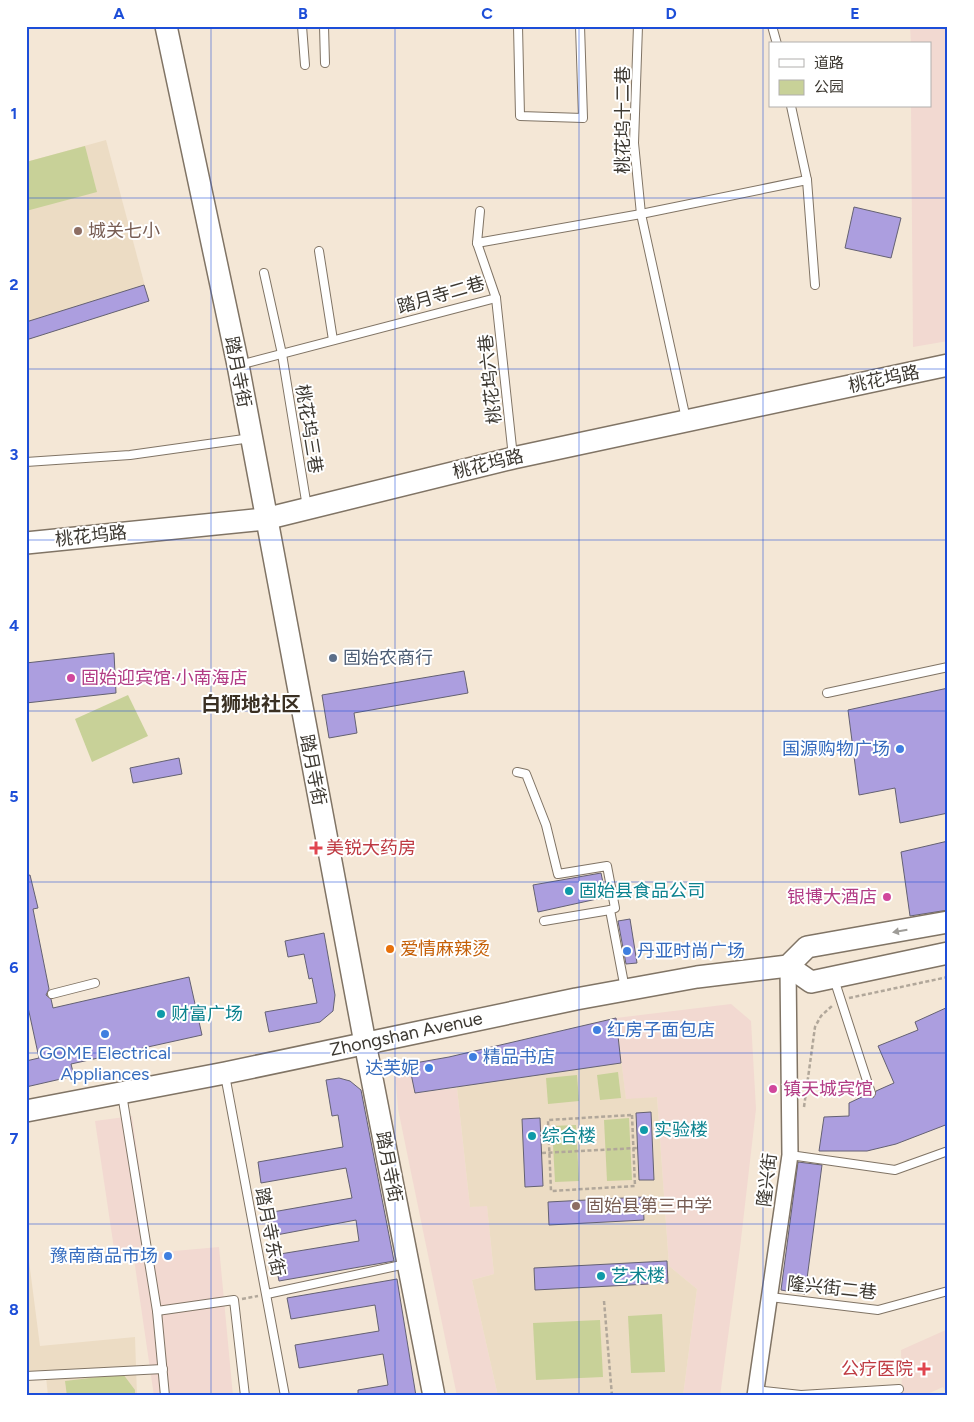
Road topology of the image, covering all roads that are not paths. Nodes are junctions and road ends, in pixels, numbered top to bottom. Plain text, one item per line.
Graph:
1 (166, 26) edge
2 (302, 26) edge
3 (324, 26) edge
4 (518, 26) edge
5 (580, 26) edge
6 (638, 26) edge
7 (772, 26) edge
8 (776, 42) edge
9 (324, 63) dead end
10 (305, 65) dead end
11 (791, 108) edge
12 (807, 180) junction
13 (480, 211) dead end
14 (640, 214) junction
15 (477, 243) junction
16 (319, 251) dead end
17 (264, 273) dead end
18 (815, 285) dead end
19 (496, 298) junction
20 (333, 340) junction
21 (282, 354) junction
22 (238, 365) junction
23 (948, 365) edge
24 (686, 421) junction
25 (251, 438) junction
26 (513, 458) junction
27 (26, 462) edge
28 (307, 509) junction
29 (265, 519) junction
30 (26, 543) edge
31 (948, 667) edge
32 (827, 693) dead end
33 (517, 772) dead end
34 (610, 910) junction
35 (544, 921) dead end
36 (948, 922) edge
37 (948, 953) edge
38 (788, 966) junction
39 (834, 977) junction
40 (95, 983) dead end
41 (625, 991) junction
42 (52, 994) dead end
43 (365, 1043) junction
44 (225, 1073) junction
45 (121, 1092) junction
46 (871, 1093) dead end
47 (26, 1111) edge
48 (948, 1151) edge
49 (790, 1155) junction
50 (408, 1264) junction
51 (948, 1291) edge
52 (267, 1294) junction
53 (770, 1298) junction
54 (157, 1311) junction
55 (163, 1369) junction
56 (26, 1376) edge
57 (899, 1389) dead end
58 (755, 1393) edge
59 (165, 1396) edge
60 (245, 1396) edge
61 (285, 1396) edge
62 (434, 1396) edge

1 - 22 street, 踏月寺街
2 - 10 lane
3 - 9 lane
4 - 5 lane
6 - 14 lane, 桃花坞十二巷
7 - 8 lane
11 - 12 lane
12 - 14 lane
12 - 18 lane
13 - 15 lane
14 - 15 lane
14 - 24 lane, 桃花坞十二巷
15 - 19 lane, 踏月寺二巷
16 - 20 lane
17 - 21 lane, 桃花坞三巷
19 - 20 lane, 踏月寺二巷
19 - 26 lane, 桃花坞六巷
20 - 21 lane, 踏月寺二巷
21 - 22 lane, 踏月寺二巷
21 - 28 lane, 桃花坞三巷
22 - 25 street, 踏月寺街
23 - 24 street, 桃花坞路
24 - 26 street, 桃花坞路
25 - 27 lane
25 - 29 street, 踏月寺街
26 - 28 street, 桃花坞路
28 - 29 street, 桃花坞路
29 - 30 street, 桃花坞路
29 - 43 street, 踏月寺街
31 - 32 lane
33 - 34 lane
34 - 35 lane
34 - 41 lane
36 -> 38 street
37 - 39 street
38 - 39 street
38 - 41 street, Zhongshan Avenue
38 - 49 street, 隆兴街
39 - 46 lane
40 - 42 lane
41 - 43 street, Zhongshan Avenue
43 - 44 street, Zhongshan Avenue
43 - 50 street, 踏月寺街
44 - 45 street, Zhongshan Avenue
44 - 52 lane, 踏月寺东街
45 - 47 street, Zhongshan Avenue
45 - 54 lane
48 - 49 lane
49 - 53 street, 隆兴街
50 - 52 lane
50 - 62 street, 踏月寺街
51 - 53 lane, 隆兴街二巷
52 - 61 lane, 踏月寺东街
53 - 58 street, 隆兴街
54 - 55 lane
54 - 60 lane
55 - 56 lane
55 - 59 lane
57 - 58 lane

